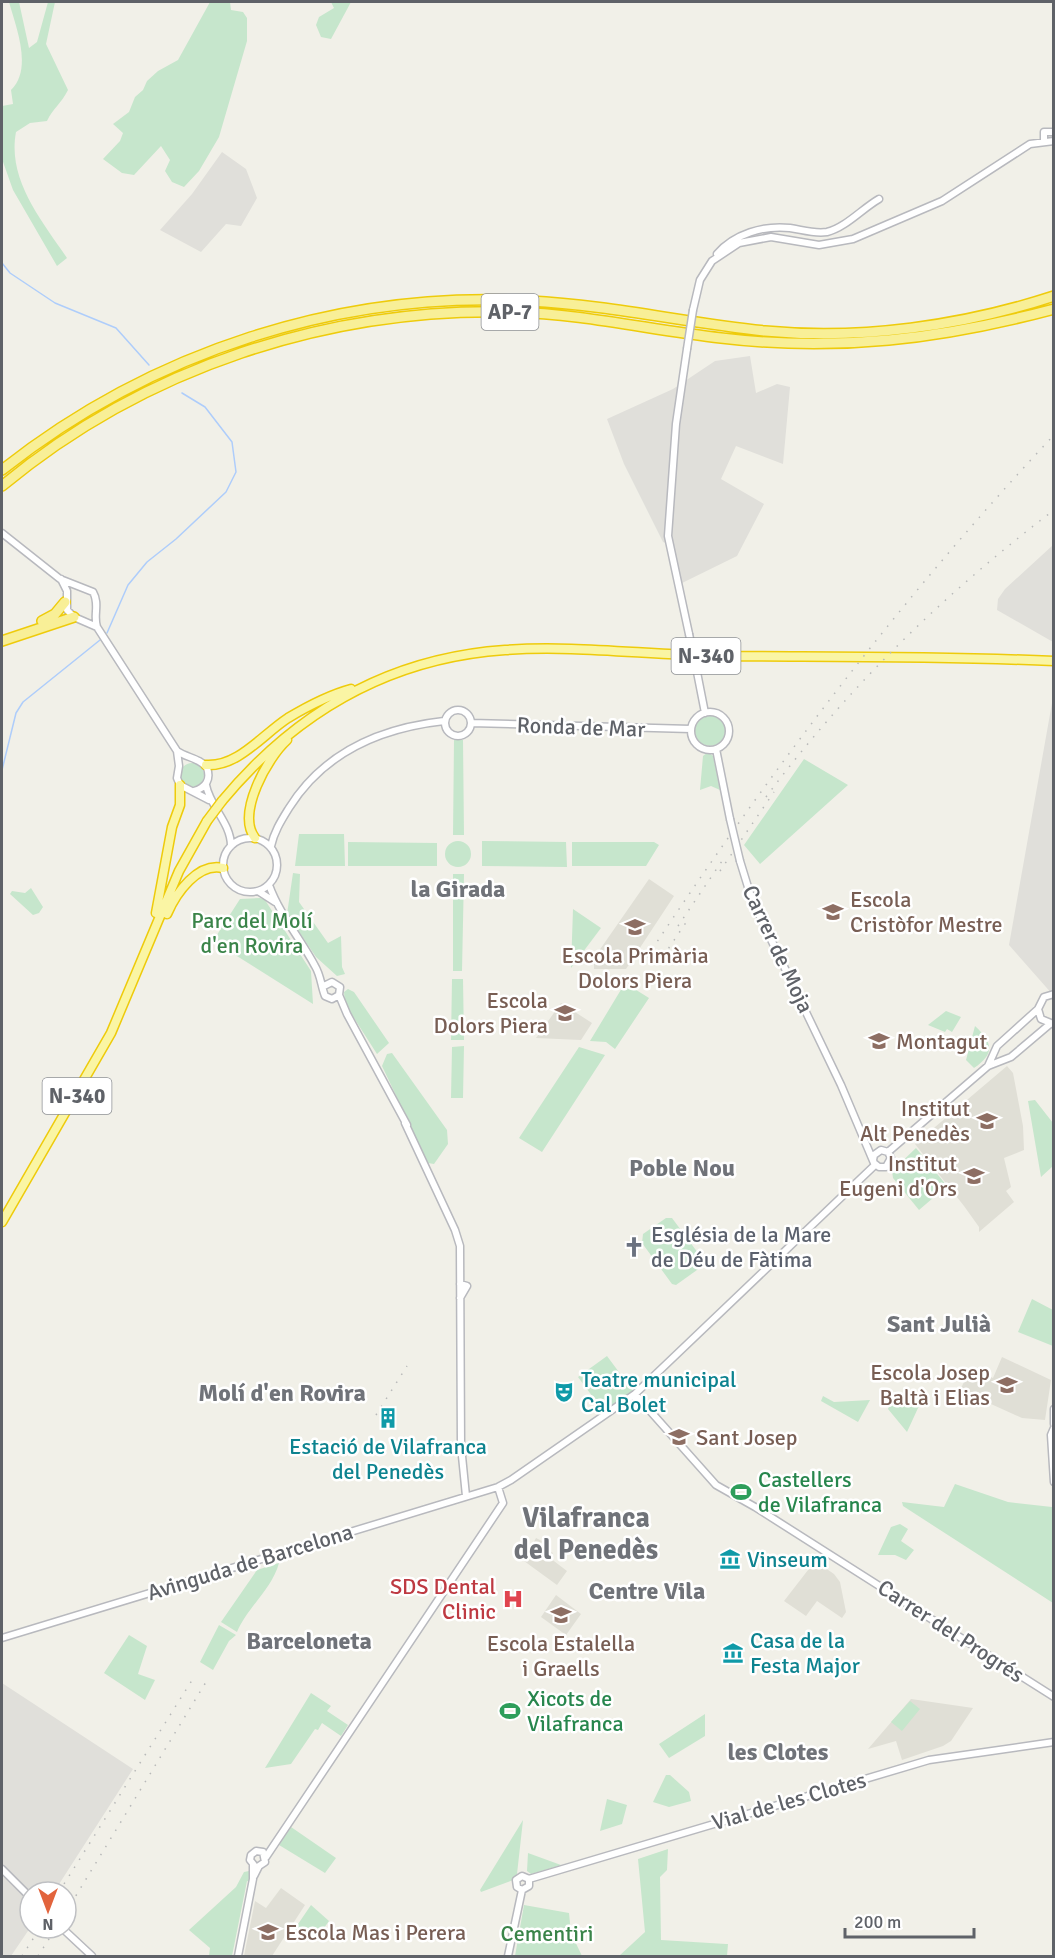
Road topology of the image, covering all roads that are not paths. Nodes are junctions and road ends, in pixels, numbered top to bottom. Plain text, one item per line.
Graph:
1 (1053, 132) edge
2 (1044, 141) junction
3 (1053, 141) edge
4 (879, 199) dead end
5 (712, 261) junction
6 (1053, 296) edge
7 (1053, 309) edge
8 (2, 470) edge
9 (2, 486) edge
10 (2, 532) edge
11 (60, 579) junction
12 (79, 587) junction
13 (66, 599) junction
14 (95, 610) junction
15 (78, 617) junction
16 (97, 627) junction
17 (2, 640) edge
18 (1053, 661) edge
19 (363, 686) junction
20 (705, 713) junction
21 (444, 721) junction
22 (471, 723) junction
23 (691, 729) junction
24 (716, 749) junction
25 (177, 751) junction
26 (189, 759) junction
27 (179, 765) junction
28 (206, 765) junction
29 (180, 785) junction
30 (206, 785) junction
31 (194, 791) junction
32 (209, 800) junction
33 (229, 830) junction
34 (275, 831) junction
35 (242, 839) junction
36 (258, 839) junction
37 (231, 846) junction
38 (271, 846) junction
39 (223, 868) junction
40 (269, 885) junction
41 (258, 891) junction
42 (275, 902) junction
43 (145, 955) junction
44 (141, 965) junction
45 (316, 966) junction
46 (332, 982) junction
47 (324, 986) junction
48 (1053, 994) edge
49 (339, 995) junction
50 (332, 999) junction
51 (1038, 1009) junction
52 (347, 1014) junction
53 (1052, 1024) edge
54 (996, 1052) junction
55 (1004, 1060) junction
56 (988, 1066) junction
57 (405, 1123) junction
58 (866, 1141) junction
59 (879, 1151) junction
60 (888, 1152) junction
61 (874, 1163) junction
62 (426, 1167) junction
63 (2, 1222) edge
64 (635, 1394) junction
65 (1053, 1409) edge
66 (1053, 1426) edge
67 (1053, 1482) edge
68 (498, 1487) junction
69 (466, 1496) junction
70 (2, 1638) edge
71 (1053, 1697) edge
72 (1053, 1742) edge
73 (264, 1855) junction
74 (256, 1866) junction
75 (2, 1869) edge
76 (529, 1879) junction
77 (18, 1885) edge
78 (522, 1890) junction
79 (75, 1940) edge
80 (92, 1956) edge
81 (238, 1956) edge
82 (508, 1956) edge

1 - 2 street
2 - 3 street
2 - 5 street
4 - 5 street
5 - 20 street, bridge
6 - 8 highway, AP-7
7 - 9 highway, AP-7
10 - 11 street
11 - 12 street
11 - 13 street
12 - 13 street
12 - 14 street
13 - 15 street
13 - 17 highway
14 - 15 street
14 - 16 street
15 - 16 street
15 - 17 highway
16 - 25 street
18 - 19 highway, N-340
19 - 28 highway
19 - 36 highway
19 - 43 highway, N-340, bridge
20 - 23 street
20 - 24 street
21 - 22 street, Ronda de Mar
21 - 22 street, Ronda de Mar
21 - 34 street, Ronda de Mar
22 - 23 street, Ronda de Mar
23 - 24 street
24 - 58 street, Carrer de Moja, bridge
25 - 26 street
25 - 27 street
26 - 27 street
26 - 28 street
27 - 29 street
28 - 30 street
29 - 31 street
29 - 43 highway
30 - 31 street
30 - 32 street
31 - 32 street
32 - 33 street
33 - 35 street
33 - 37 street
34 - 36 street, Ronda de Mar
34 - 38 street, Ronda de Mar
35 - 36 street
35 - 37 street
36 - 38 street
37 - 39 street
38 - 40 street
39 - 41 street
39 - 44 highway
40 - 41 street
40 - 42 street
41 - 42 street
42 - 45 street
43 - 44 highway, N-340
44 - 63 highway, N-340
45 - 46 street
45 - 47 street
46 - 47 street
46 - 49 street
47 - 50 street
48 - 51 street
49 - 50 street
49 - 52 street
50 - 52 street
51 - 53 street
51 - 54 street
52 - 57 street
53 - 55 street
54 - 55 street
54 - 56 street
55 - 56 street
56 - 60 street
57 - 62 street
57 - 62 street
58 - 59 street, Carrer de Moja
58 - 61 street, Carrer de Moja
59 - 60 street
59 - 61 street
60 - 61 street
61 - 64 street, Avinguda de Barcelona
62 - 69 street
64 - 68 street, Avinguda de Barcelona
64 - 71 street, Carrer del Progrés
65 - 66 street
66 - 67 street
68 - 69 street, Avinguda de Barcelona
68 - 73 street
69 - 70 street, Avinguda de Barcelona
72 - 76 street, Vial de les Clotes
73 - 74 street
73 - 74 street
74 - 81 street
75 - 77 street
76 - 78 street
76 - 78 street
78 - 82 street
79 - 80 street

